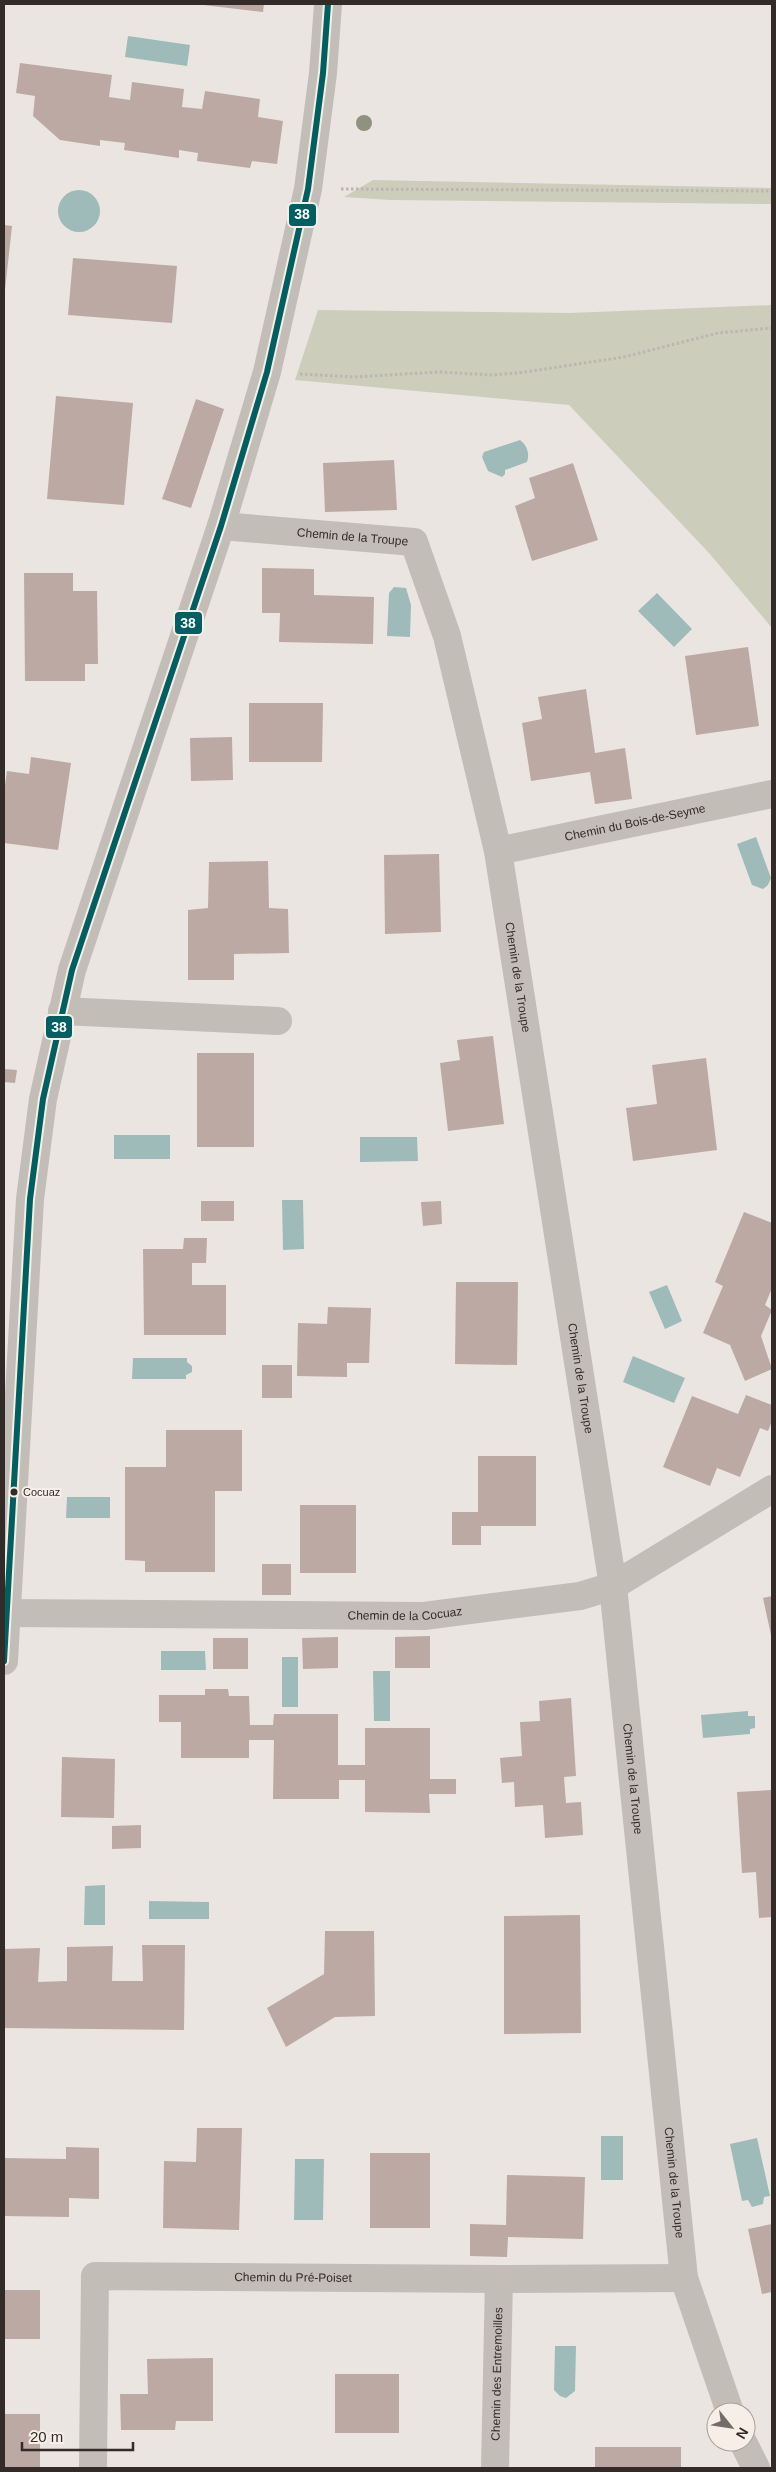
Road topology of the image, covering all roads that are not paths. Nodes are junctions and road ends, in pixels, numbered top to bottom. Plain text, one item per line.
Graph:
1 (328, 4) edge
2 (221, 526) junction
3 (772, 794) edge
4 (498, 851) junction
5 (62, 1011) junction
6 (278, 1022) dead end
7 (772, 1489) edge
8 (613, 1586) junction
9 (6, 1613) junction
10 (4, 1661) edge
11 (684, 2278) junction
12 (499, 2279) junction
13 (727, 2402) edge
14 (748, 2452) edge
15 (93, 2468) edge
16 (495, 2468) edge
17 (756, 2468) edge

1 - 2 street
2 - 4 street, Chemin de la Troupe
2 - 5 street
3 - 4 street, Chemin du Bois-de-Seyme
4 - 8 street, Chemin de la Troupe
5 - 6 street
5 - 9 street
7 - 8 street, Chemin de la Cocuaz
8 - 9 street, Chemin de la Cocuaz
8 - 11 street, Chemin de la Troupe
9 - 10 street
11 - 12 street, Chemin du Pré-Poiset
11 - 13 street, Chemin de la Troupe
12 - 15 street, Chemin du Pré-Poiset
12 - 16 street, Chemin des Entremoilles
14 - 17 street

